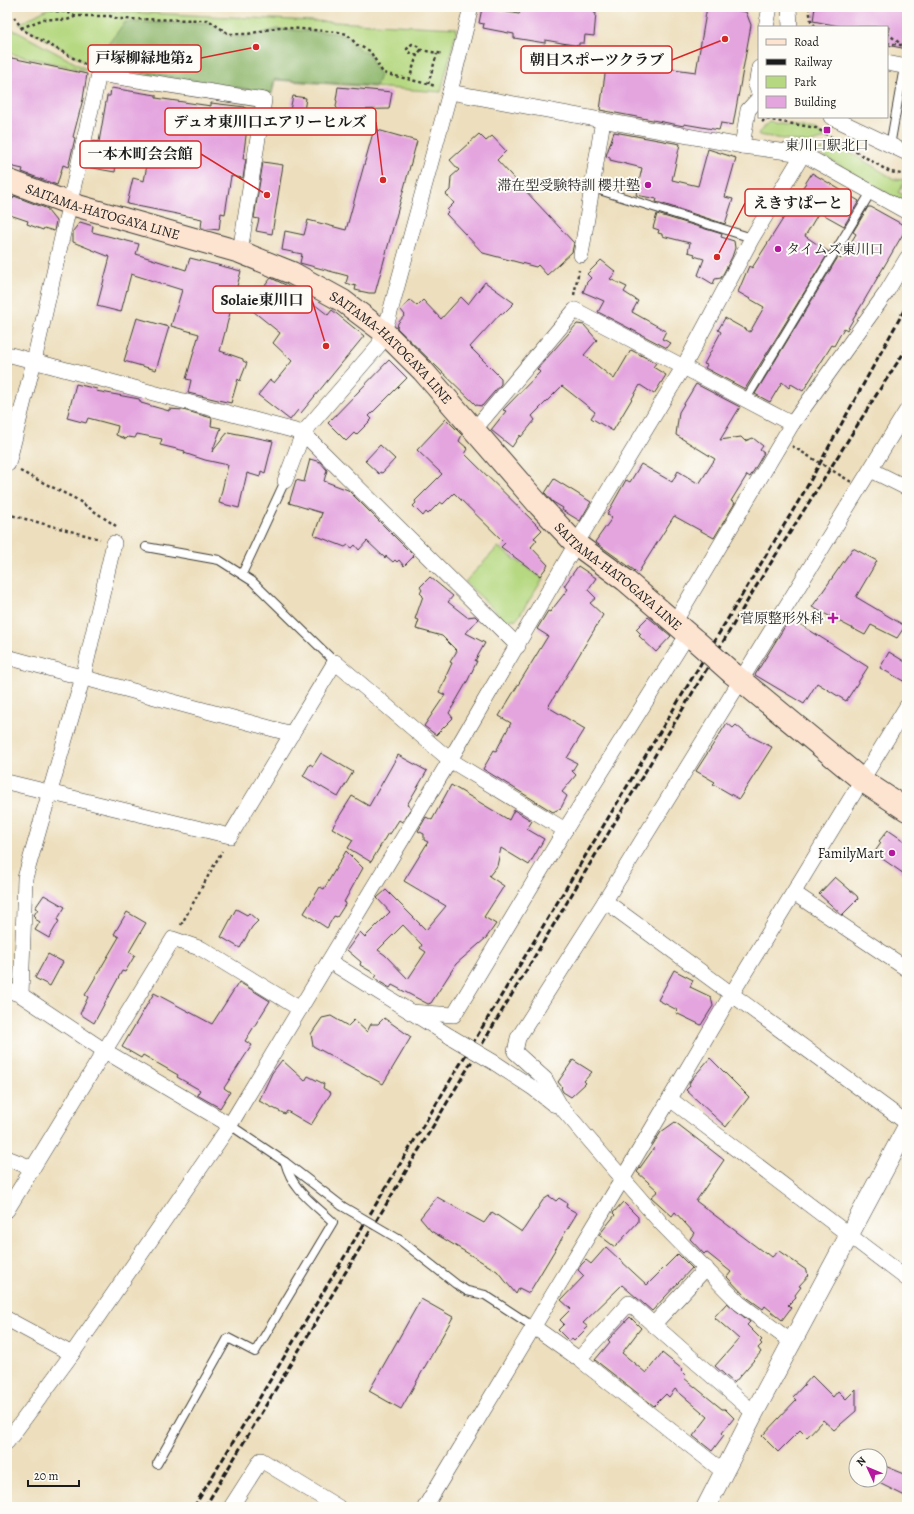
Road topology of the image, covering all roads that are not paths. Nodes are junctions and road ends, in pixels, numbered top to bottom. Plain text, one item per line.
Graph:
1 (470, 7) edge
2 (770, 7) edge
3 (789, 7) edge
4 (766, 26) edge
5 (790, 26) edge
6 (888, 63) edge
7 (905, 67) edge
8 (758, 74) edge
9 (445, 90) junction
10 (758, 91) edge
11 (758, 99) edge
12 (834, 118) edge
13 (603, 120) junction
14 (742, 146) junction
15 (890, 146) junction
16 (907, 153) edge
17 (802, 154) junction
18 (7, 180) edge
19 (593, 188) junction
20 (871, 192) junction
21 (71, 204) junction
22 (907, 212) edge
23 (752, 238) junction
24 (240, 252) junction
25 (907, 258) edge
26 (580, 261) road end
27 (384, 332) junction
28 (7, 354) edge
29 (34, 361) junction
30 (684, 366) junction
31 (746, 399) junction
32 (907, 410) edge
33 (792, 424) junction
34 (474, 430) junction
35 (303, 433) junction
36 (8, 464) edge
37 (871, 470) junction
38 (285, 481) joint
39 (907, 488) edge
40 (114, 543) road end
41 (576, 544) junction
42 (146, 547) dead end
43 (242, 574) junction
44 (686, 633) junction
45 (518, 646) junction
46 (7, 656) edge
47 (335, 662) junction
48 (83, 677) junction
49 (736, 677) junction
50 (907, 706) edge
51 (292, 734) junction
52 (450, 760) junction
53 (863, 781) junction
54 (7, 782) edge
55 (50, 794) junction
56 (907, 810) edge
57 (565, 830) junction
58 (794, 893) junction
59 (605, 901) junction
60 (329, 961) junction
61 (907, 969) edge
62 (14, 992) edge
63 (731, 995) junction
64 (300, 1009) junction
65 (410, 1012) junction
66 (105, 1051) junction
67 (670, 1099) junction
68 (561, 1107) junction
69 (907, 1123) edge
70 (230, 1125) junction
71 (907, 1127) edge
72 (7, 1158) edge
73 (285, 1162) junction
74 (32, 1168) junction
75 (623, 1178) junction
76 (7, 1210) edge
77 (850, 1236) junction
78 (706, 1268) junction
79 (907, 1280) edge
80 (7, 1319) edge
81 (653, 1325) junction
82 (534, 1327) junction
83 (793, 1343) junction
84 (72, 1354) junction
85 (579, 1359) junction
86 (754, 1413) junction
87 (7, 1442) edge
88 (157, 1464) dead end
89 (724, 1472) junction
90 (231, 1507) edge
91 (338, 1507) edge
92 (425, 1507) edge
93 (706, 1507) edge

1 - 9 street
2 - 4 street
3 - 5 street
6 - 7 street
7 - 15 lane
8 - 10 street
9 - 13 street
9 - 27 street
11 - 14 street
12 - 15 street
13 - 14 street
13 - 19 street
14 - 17 street
15 - 16 street
17 - 20 street
17 - 23 street
18 - 21 main road, SAITAMA-HATOGAYA LINE
19 - 23 lane
19 - 26 street
20 - 22 street
20 - 31 lane
21 - 24 main road, SAITAMA-HATOGAYA LINE
21 - 24 street
21 - 29 street
23 - 30 street
24 - 27 main road, SAITAMA-HATOGAYA LINE
25 - 33 street
27 - 34 main road, SAITAMA-HATOGAYA LINE
27 - 35 street
28 - 29 street
29 - 35 street
29 - 36 street
30 - 31 street
30 - 34 street
30 - 41 street
31 - 33 street
32 - 37 street
33 - 44 street
34 - 41 main road, SAITAMA-HATOGAYA LINE
35 - 38 street
35 - 45 street
37 - 39 street
37 - 49 street
38 - 43 lane
40 - 48 street
41 - 44 main road, SAITAMA-HATOGAYA LINE
41 - 45 street
42 - 43 lane
43 - 47 lane
44 - 49 main road, SAITAMA-HATOGAYA LINE, bridge
44 - 57 street
45 - 52 street
46 - 48 street
47 - 51 street
47 - 52 street
48 - 51 street
48 - 55 street
49 - 53 main road
49 - 59 street
50 - 53 street
51 - 55 street
52 - 57 street
52 - 60 street
53 - 56 main road
53 - 58 street
54 - 55 street
55 - 62 street
57 - 65 street
58 - 61 street
58 - 63 street
59 - 63 street
59 - 68 street
60 - 64 street
60 - 65 street
62 - 66 street
63 - 67 street
63 - 69 street
64 - 66 street
64 - 70 street
65 - 68 street, bridge
66 - 70 street
66 - 74 street
67 - 75 street
67 - 77 street
68 - 75 street
70 - 73 lane
70 - 84 street
71 - 77 street
72 - 74 street
73 - 82 lane, bridge
73 - 88 lane
74 - 76 street
75 - 78 street
75 - 82 street
77 - 79 street
77 - 83 street
78 - 81 street
78 - 83 street
80 - 84 street
81 - 85 street
81 - 86 street
82 - 85 street
82 - 92 street
83 - 86 street
84 - 87 street
85 - 89 street
86 - 89 street
89 - 93 street
90 - 91 street

